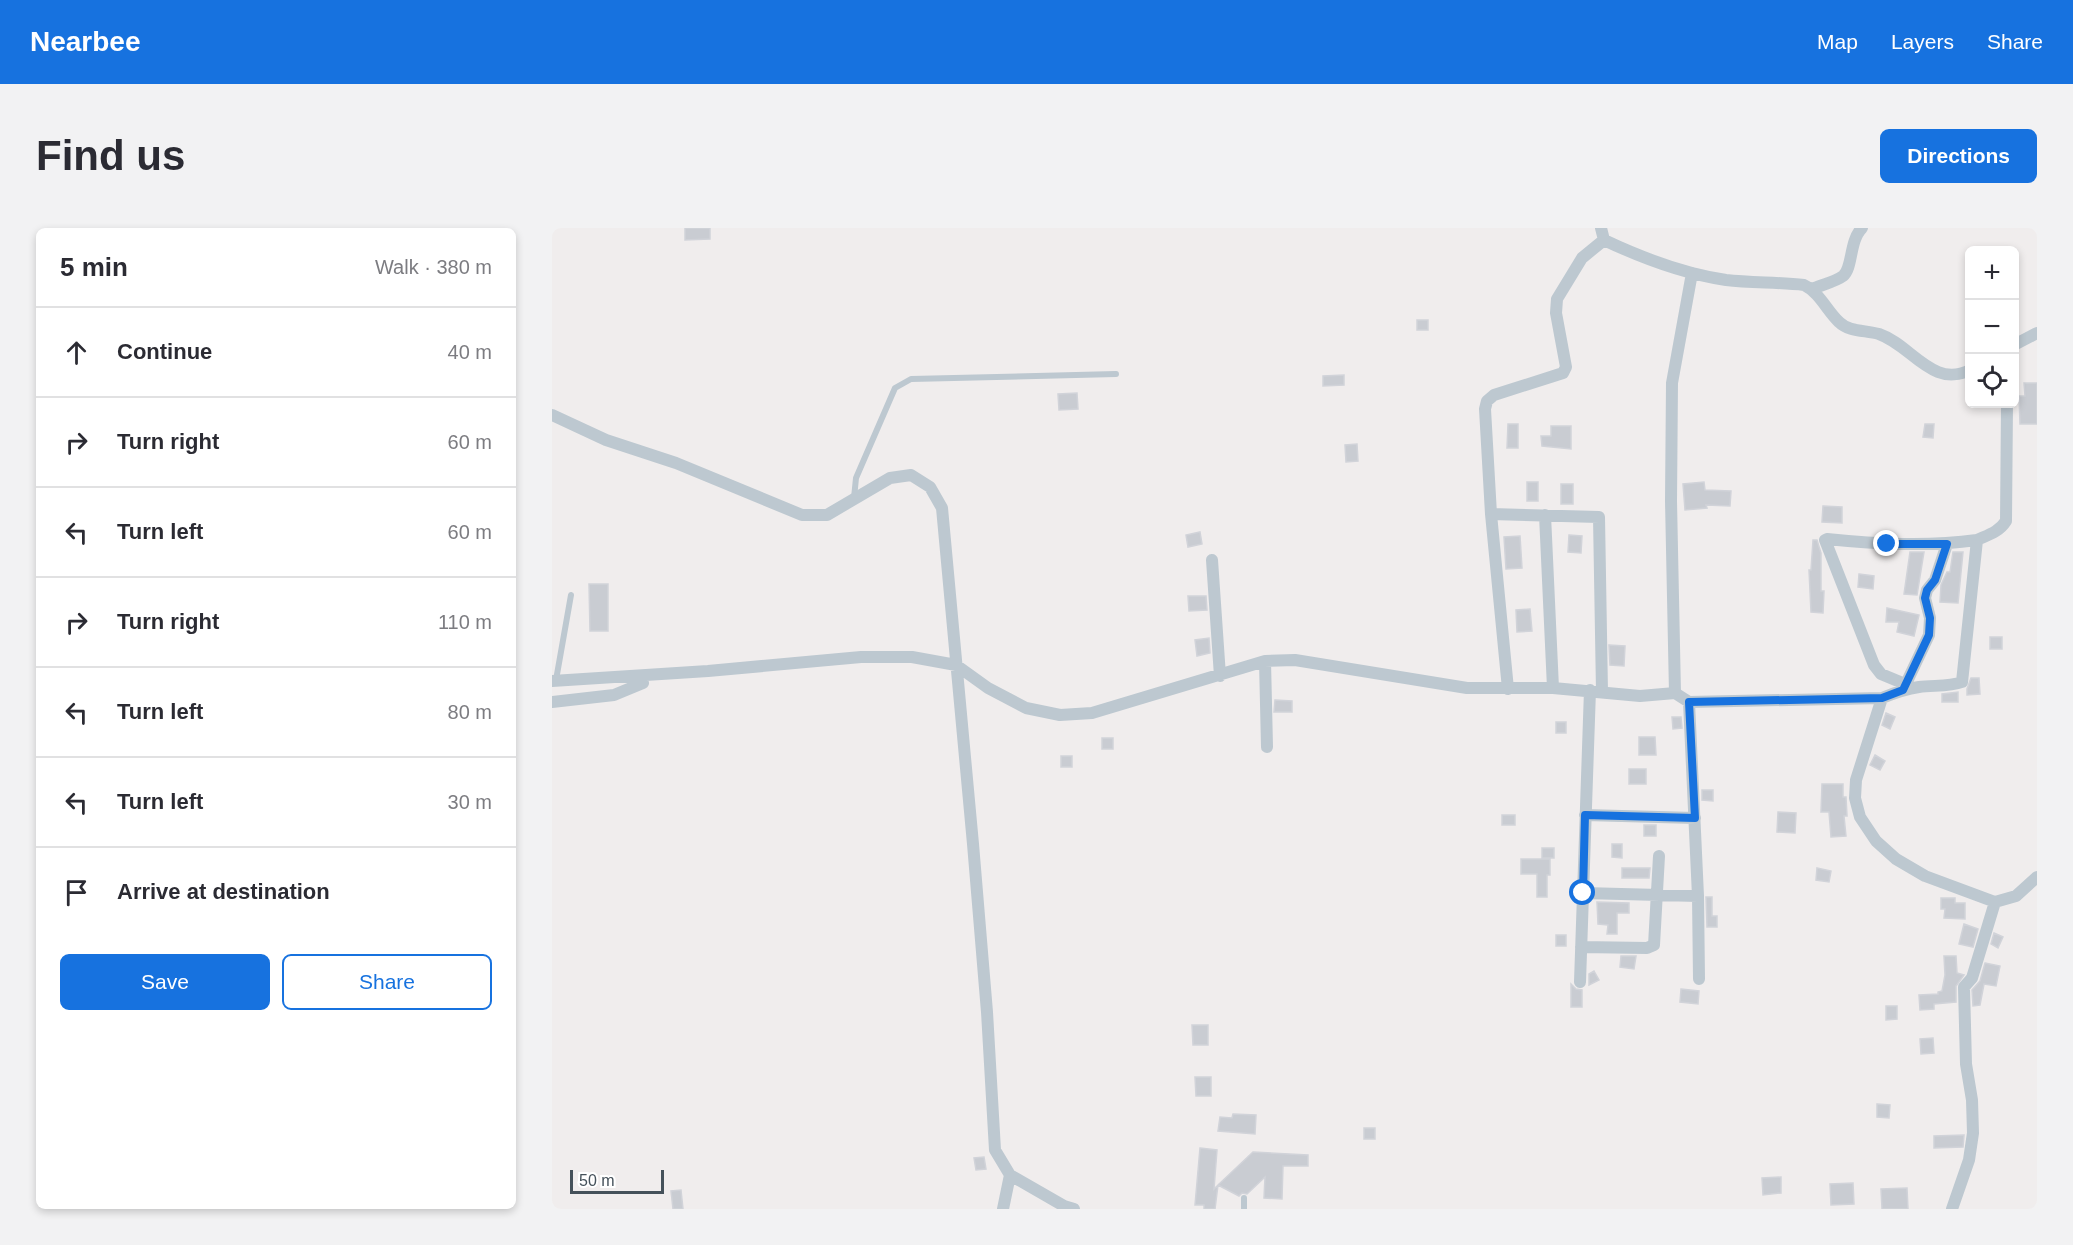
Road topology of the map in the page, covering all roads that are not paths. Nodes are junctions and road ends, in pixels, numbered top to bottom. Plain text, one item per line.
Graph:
1 (1862, 228) edge
2 (1602, 234) edge
3 (1692, 273) junction
4 (1812, 289) junction
5 (2037, 333) edge
6 (2019, 342) edge
7 (1965, 371) edge
8 (1116, 374) dead end
9 (2007, 408) edge
10 (552, 415) edge
11 (854, 499) junction
12 (1491, 514) junction
13 (1545, 515) junction
14 (1977, 540) junction
15 (1947, 544) junction
16 (1212, 560) dead end
17 (571, 595) dead end
18 (1265, 661) junction
19 (956, 665) junction
20 (1220, 676) junction
21 (554, 680) edge
22 (643, 683) dead end
23 (1904, 687) junction
24 (1553, 688) junction
25 (1508, 689) junction
26 (1596, 691) junction
27 (1675, 693) junction
28 (1882, 698) junction
29 (552, 702) edge
30 (1689, 702) junction
31 (1267, 747) dead end
32 (1585, 815) junction
33 (1695, 818) junction
34 (1659, 856) dead end
35 (2037, 878) edge
36 (1583, 893) junction
37 (1657, 895) junction
38 (1698, 896) junction
39 (1995, 902) junction
40 (1581, 947) junction
41 (1698, 980) dead end
42 (1580, 982) dead end
43 (1010, 1174) junction
44 (1244, 1198) dead end
45 (1068, 1208) edge
46 (1003, 1209) edge
47 (1244, 1209) edge
48 (1952, 1209) edge

1 - 4 street
2 - 3 street
2 - 12 street
3 - 4 street
3 - 27 street
4 - 7 street
5 - 6 street
8 - 11 lane
9 - 14 street
10 - 11 street
11 - 19 street
12 - 13 street
12 - 25 street
13 - 24 street
13 - 26 street
14 - 15 street
14 - 23 street
15 - 23 street
15 - 23 street
16 - 20 street
17 - 21 lane
18 - 20 street
18 - 25 street
18 - 31 street
19 - 20 street
19 - 21 street
19 - 43 street
22 - 29 street
23 - 28 street
24 - 25 street
24 - 26 street
26 - 27 street
26 - 32 street
27 - 30 street
28 - 30 street
28 - 39 street
30 - 33 street
32 - 33 street
32 - 36 street
33 - 38 street
34 - 37 street
35 - 39 street
36 - 37 street
36 - 40 street
37 - 38 street
37 - 40 street
38 - 41 street
39 - 48 street
40 - 42 street
43 - 45 street
43 - 46 street
44 - 47 lane

